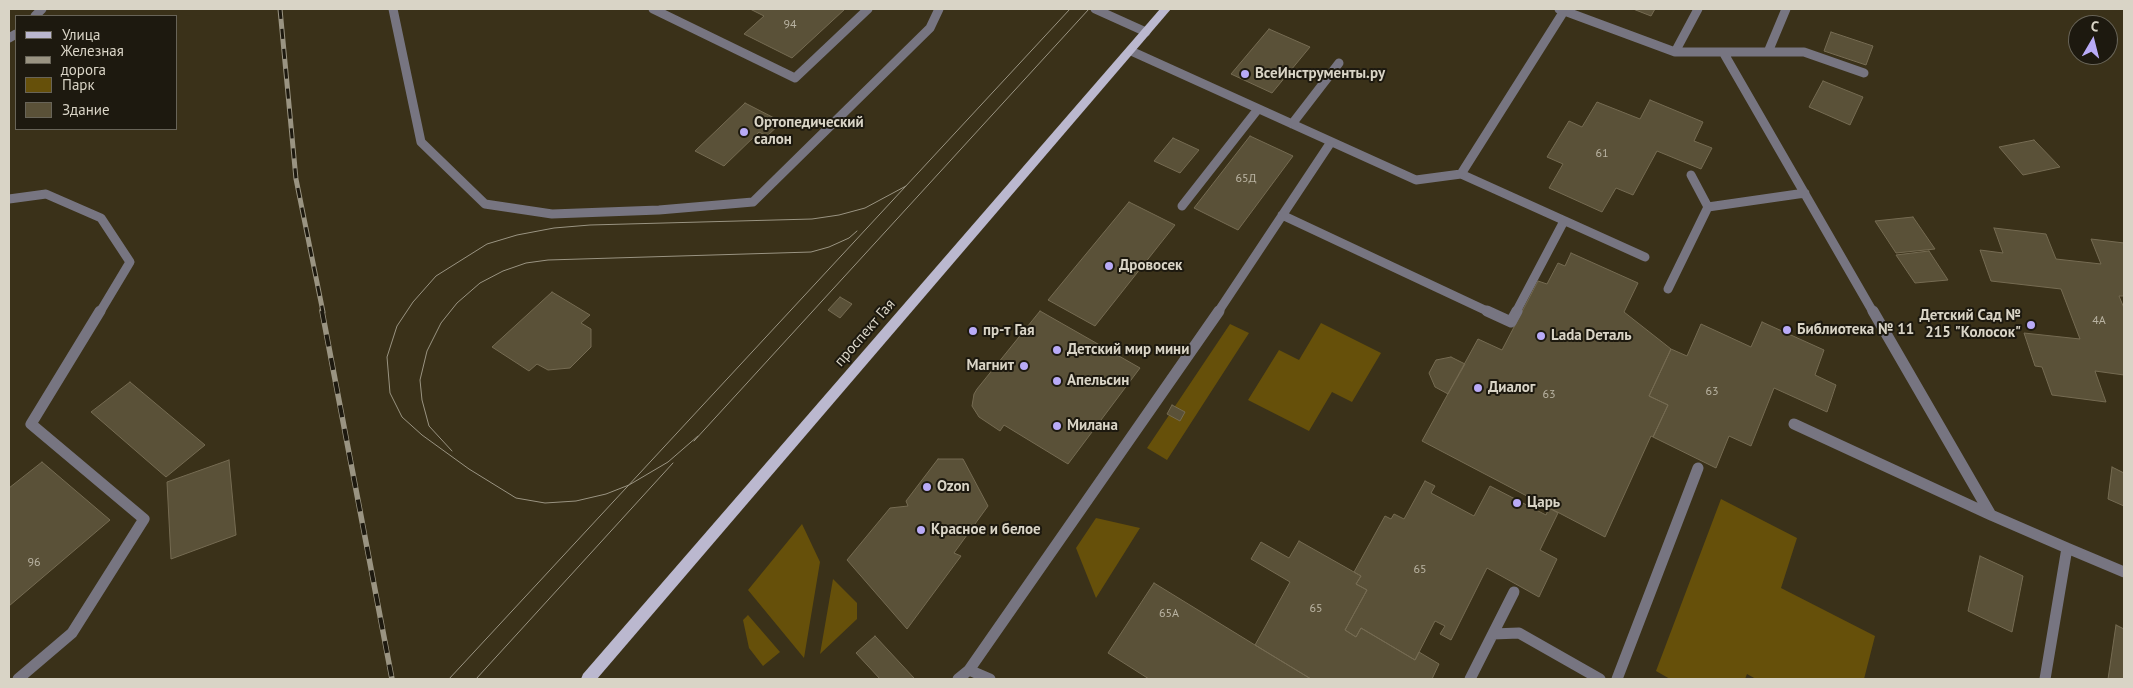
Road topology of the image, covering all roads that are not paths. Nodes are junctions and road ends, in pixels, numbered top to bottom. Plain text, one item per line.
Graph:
1 (393, 9) edge
2 (653, 9) edge
3 (868, 9) edge
4 (939, 9) edge
5 (1095, 9) edge
6 (1166, 9) edge
7 (1698, 9) edge
8 (1786, 9) edge
9 (1562, 10) edge
10 (1146, 32) junction
11 (1131, 51) junction
12 (1675, 52) junction
13 (1723, 52) junction
14 (1768, 52) junction
15 (1340, 63) dead end
16 (1864, 73) dead end
17 (1258, 109) junction
18 (1292, 124) junction
19 (1330, 142) junction
20 (1462, 174) junction
21 (1691, 175) dead end
22 (1806, 193) junction
23 (9, 199) edge
24 (1182, 206) dead end
25 (1708, 207) junction
26 (1282, 214) junction
27 (1564, 221) junction
28 (1645, 258) dead end
29 (1668, 289) dead end
30 (1794, 424) dead end
31 (1698, 468) dead end
32 (1990, 515) junction
33 (2067, 548) junction
34 (2124, 572) edge
35 (1514, 592) dead end
36 (1493, 634) junction
37 (969, 670) junction
38 (18, 679) edge
39 (588, 679) edge
40 (958, 679) edge
41 (990, 679) edge
42 (1470, 679) edge
43 (1600, 679) edge
44 (1617, 679) edge
45 (2045, 679) edge

1 - 4 lane
2 - 3 lane
5 - 10 lane
6 - 10 main road, проспект Гая
7 - 12 lane
8 - 14 lane
9 - 12 lane
9 - 20 lane
10 - 11 main road, проспект Гая
11 - 17 lane
11 - 39 main road, проспект Гая
12 - 13 lane
13 - 14 lane
13 - 22 lane
14 - 16 lane
15 - 18 lane
17 - 18 lane
17 - 24 lane
18 - 19 lane
19 - 20 lane
19 - 26 lane
20 - 27 lane
21 - 25 lane
22 - 25 lane
22 - 32 lane
23 - 38 lane
25 - 29 lane
26 - 27 lane
26 - 37 lane
27 - 28 lane
30 - 32 lane
31 - 44 lane
32 - 33 lane
33 - 34 lane
33 - 45 lane
35 - 36 lane
36 - 42 lane
36 - 43 lane
37 - 40 lane
37 - 41 lane

